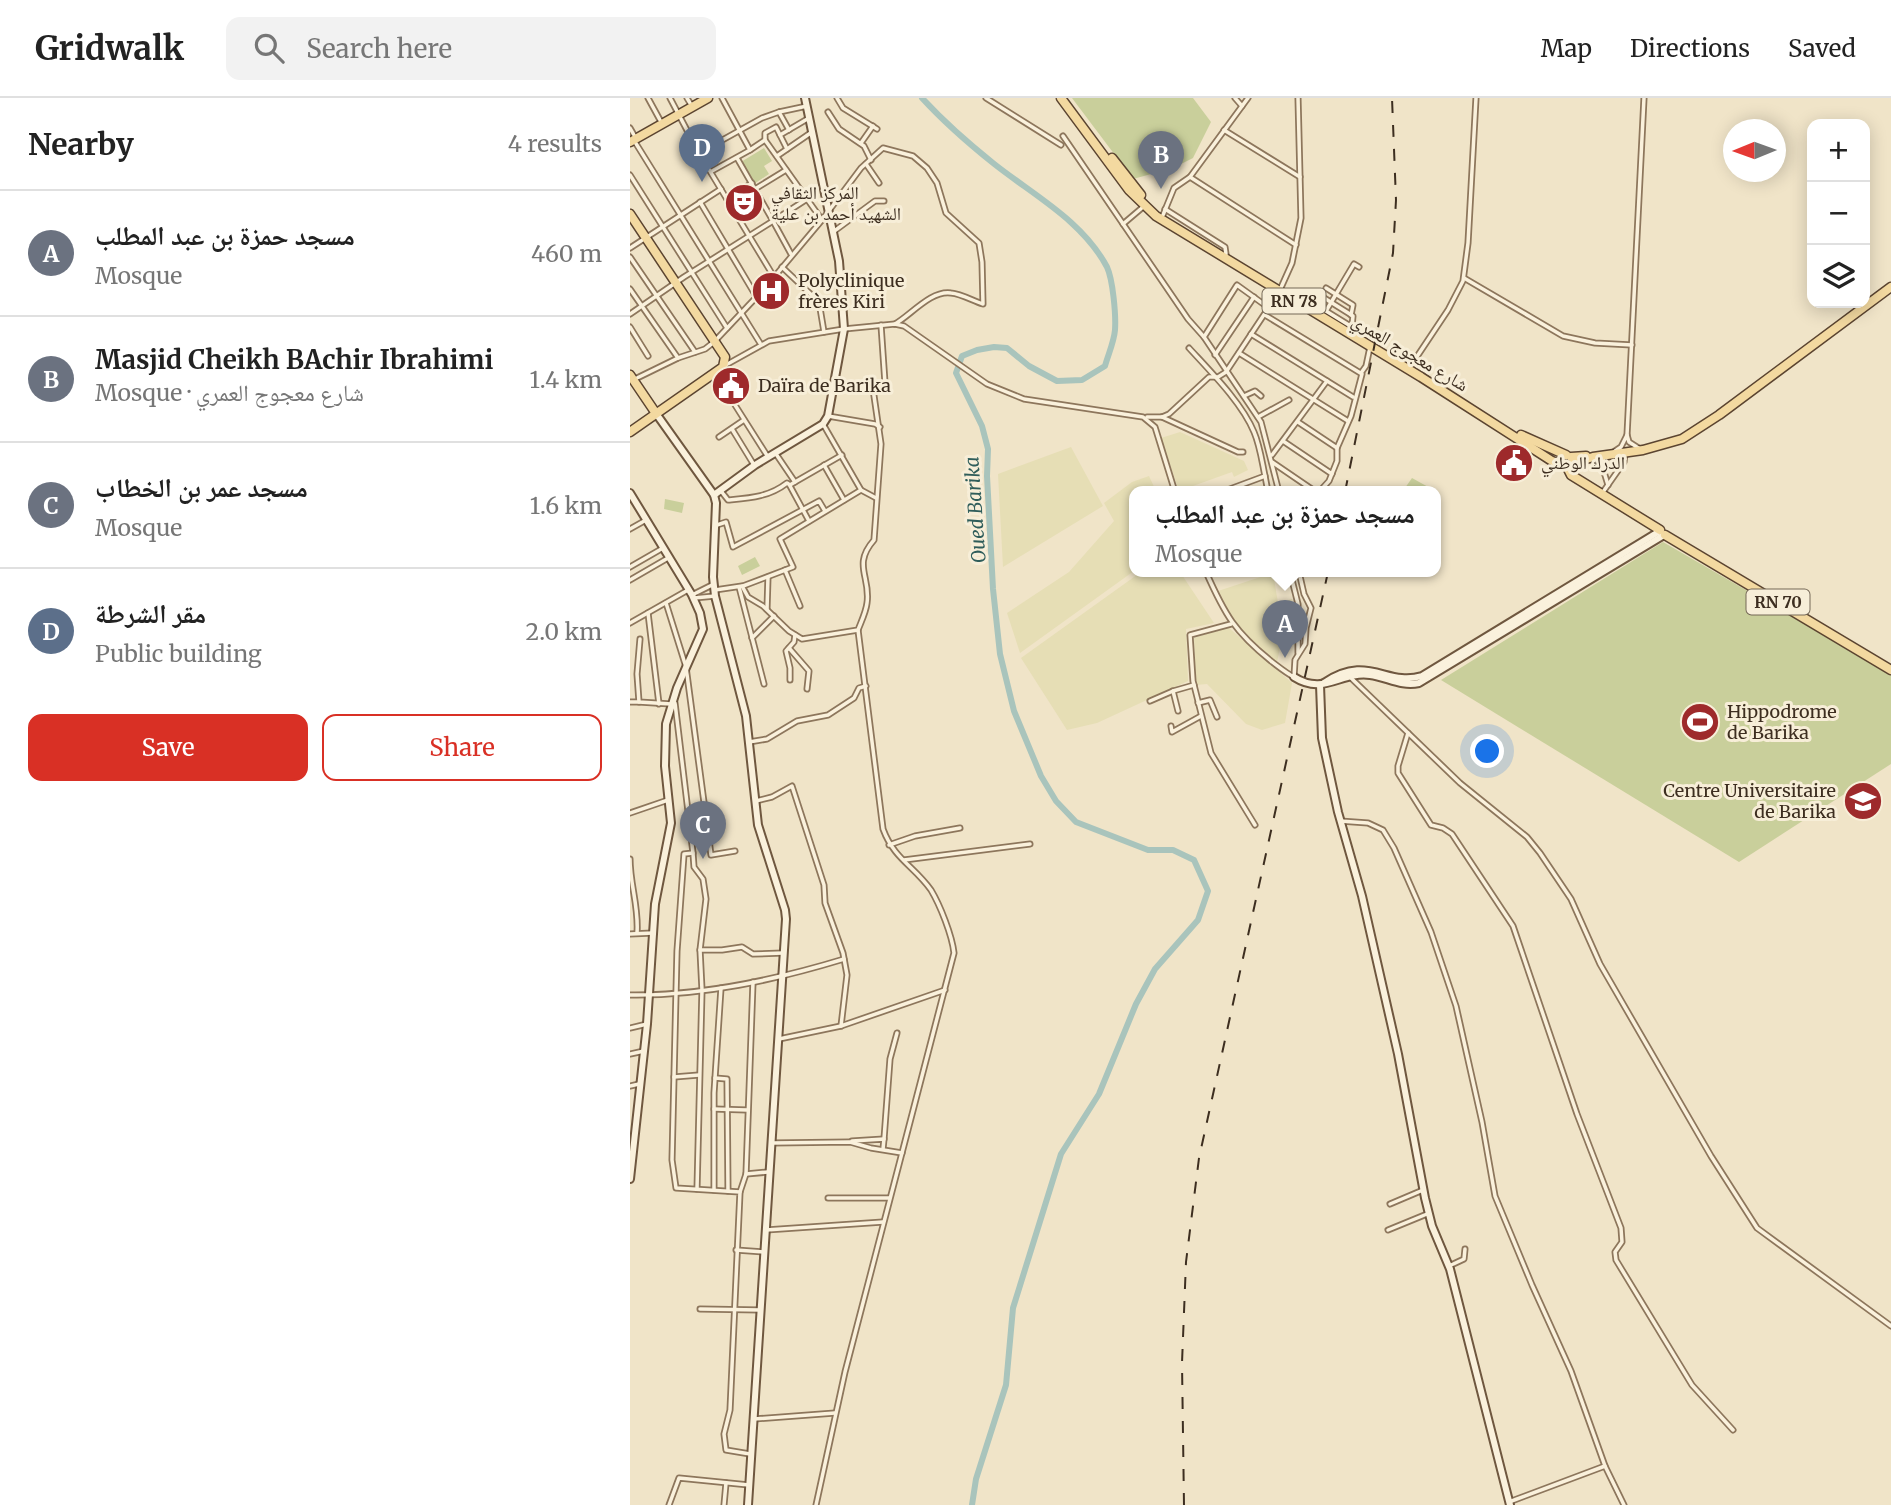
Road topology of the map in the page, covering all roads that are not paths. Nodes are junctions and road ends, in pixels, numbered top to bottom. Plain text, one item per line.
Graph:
1 (648, 98) edge
2 (670, 98) edge
3 (699, 98) edge
4 (708, 98) edge
5 (722, 98) edge
6 (805, 98) edge
7 (837, 98) edge
8 (986, 98) edge
9 (1061, 98) edge
10 (1067, 98) edge
11 (1235, 98) edge
12 (1248, 98) edge
13 (1298, 98) edge
14 (1476, 98) edge
15 (1644, 98) edge
16 (689, 100) edge
17 (807, 106) junction
18 (1242, 106) junction
19 (779, 112) junction
20 (828, 112) dead end
21 (678, 113) junction
22 (809, 118) junction
23 (660, 120) junction
24 (789, 130) junction
25 (1224, 130) junction
26 (740, 131) junction
27 (812, 132) junction
28 (780, 135) junction
29 (632, 136) edge
30 (1063, 136) dead end
31 (765, 140) junction
32 (861, 143) junction
33 (1060, 145) dead end
34 (787, 149) junction
35 (750, 150) junction
36 (699, 153) junction
37 (777, 156) junction
38 (737, 158) junction
39 (871, 160) junction
40 (866, 164) junction
41 (786, 170) junction
42 (711, 172) junction
43 (630, 175) edge
44 (1190, 177) junction
45 (1300, 177) junction
46 (752, 183) junction
47 (879, 183) dead end
48 (722, 189) junction
49 (755, 189) junction
50 (727, 198) junction
51 (807, 199) junction
52 (884, 201) dead end
53 (700, 202) junction
54 (1144, 206) junction
55 (828, 209) junction
56 (1164, 212) junction
57 (630, 214) edge
58 (680, 215) junction
59 (822, 220) junction
60 (773, 221) junction
61 (1124, 223) junction
62 (663, 227) junction
63 (833, 232) junction
64 (749, 235) junction
65 (645, 238) junction
66 (1296, 245) junction
67 (630, 248) edge
68 (729, 248) junction
69 (792, 255) junction
70 (630, 257) edge
71 (708, 261) junction
72 (782, 267) junction
73 (1359, 267) dead end
74 (692, 272) junction
75 (774, 277) junction
76 (1464, 278) junction
77 (676, 283) junction
78 (1891, 287) edge
79 (1326, 288) dead end
80 (630, 289) edge
81 (1280, 290) junction
82 (1336, 294) junction
83 (657, 296) junction
84 (756, 296) junction
85 (1321, 296) dead end
86 (1254, 297) junction
87 (1331, 303) junction
88 (642, 306) junction
89 (1269, 308) junction
90 (741, 312) junction
91 (630, 314) edge
92 (1265, 315) junction
93 (1351, 315) junction
94 (895, 324) junction
95 (881, 325) junction
96 (630, 327) edge
97 (727, 328) junction
98 (844, 329) junction
99 (1352, 329) junction
100 (824, 333) junction
101 (1251, 334) junction
102 (1204, 337) junction
103 (714, 342) junction
104 (761, 343) junction
105 (1632, 345) junction
106 (1370, 347) junction
107 (1189, 348) dead end
108 (695, 352) junction
109 (1239, 353) junction
110 (1215, 355) junction
111 (648, 356) dead end
112 (678, 358) junction
113 (723, 367) junction
114 (1410, 368) junction
115 (1226, 372) junction
116 (715, 373) junction
117 (1361, 373) junction
118 (632, 377) edge
119 (1217, 377) junction
120 (1327, 381) junction
121 (1244, 396) junction
122 (1261, 396) dead end
123 (1354, 397) junction
124 (1289, 400) dead end
125 (1314, 400) junction
126 (656, 412) junction
127 (828, 416) junction
128 (1143, 417) junction
129 (1162, 417) junction
130 (1258, 417) junction
131 (744, 419) junction
132 (1348, 421) junction
133 (1298, 422) junction
134 (823, 424) junction
135 (630, 426) edge
136 (880, 428) junction
137 (732, 429) junction
138 (630, 432) edge
139 (1627, 435) junction
140 (719, 438) dead end
141 (1283, 441) junction
142 (1338, 448) junction
143 (1643, 450) junction
144 (1243, 452) dead end
145 (1625, 453) junction
146 (772, 455) junction
147 (842, 455) junction
148 (1607, 455) junction
149 (1272, 459) junction
150 (1568, 462) junction
151 (824, 465) junction
152 (755, 466) junction
153 (1332, 474) junction
154 (1265, 476) junction
155 (1587, 481) joint
156 (795, 482) junction
157 (790, 485) junction
158 (1173, 486) edge
159 (1238, 486) edge
160 (1267, 486) edge
161 (1278, 486) edge
162 (1310, 486) edge
163 (1324, 486) edge
164 (861, 490) junction
165 (1604, 490) junction
166 (721, 491) junction
167 (630, 493) edge
168 (714, 495) junction
169 (877, 498) junction
170 (845, 500) junction
171 (804, 510) junction
172 (825, 511) junction
173 (646, 520) junction
174 (809, 521) junction
175 (717, 525) junction
176 (630, 529) edge
177 (1663, 531) junction
178 (663, 548) junction
179 (668, 558) junction
180 (630, 567) edge
181 (785, 570) junction
182 (768, 577) junction
183 (1208, 577) edge
184 (1291, 577) edge
185 (1300, 577) edge
186 (630, 580) edge
187 (741, 587) junction
188 (715, 590) junction
189 (692, 594) junction
190 (666, 603) junction
191 (800, 606) dead end
192 (767, 609) junction
193 (648, 613) junction
194 (774, 616) junction
195 (630, 623) edge
196 (1232, 624) junction
197 (858, 630) junction
198 (795, 635) junction
199 (752, 638) junction
200 (640, 639) dead end
201 (789, 648) junction
202 (1298, 656) junction
203 (686, 667) junction
204 (1891, 668) edge
205 (1349, 675) junction
206 (1294, 677) junction
207 (790, 680) dead end
208 (764, 684) dead end
209 (1194, 685) junction
210 (1321, 685) junction
211 (866, 686) junction
212 (807, 689) dead end
213 (1173, 691) junction
214 (673, 701) junction
215 (1150, 701) dead end
216 (630, 702) edge
217 (639, 702) junction
218 (659, 704) junction
219 (1198, 704) junction
220 (1178, 710) dead end
221 (1201, 716) junction
222 (1217, 717) dead end
223 (1171, 726) dead end
224 (1408, 733) junction
225 (749, 742) junction
226 (669, 800) junction
227 (756, 801) junction
228 (630, 813) edge
229 (1340, 821) junction
230 (1255, 825) dead end
231 (960, 828) dead end
232 (1030, 844) dead end
233 (889, 845) junction
234 (735, 851) dead end
235 (692, 853) junction
236 (630, 859) edge
237 (903, 860) junction
238 (637, 933) junction
239 (653, 933) junction
240 (630, 934) edge
241 (700, 950) junction
242 (785, 953) junction
243 (844, 959) junction
244 (783, 978) junction
245 (753, 982) junction
246 (721, 988) junction
247 (702, 990) junction
248 (945, 990) junction
249 (630, 995) edge
250 (677, 995) junction
251 (649, 996) junction
252 (647, 1024) junction
253 (841, 1026) junction
254 (630, 1028) edge
255 (897, 1032) dead end
256 (779, 1039) junction
257 (644, 1051) junction
258 (630, 1055) edge
259 (699, 1075) junction
260 (674, 1077) junction
261 (715, 1078) junction
262 (641, 1084) junction
263 (630, 1086) edge
264 (728, 1109) junction
265 (714, 1110) junction
266 (748, 1110) junction
267 (884, 1139) junction
268 (872, 1140) junction
269 (850, 1142) junction
270 (772, 1143) junction
271 (871, 1149) junction
272 (883, 1150) junction
273 (901, 1153) junction
274 (770, 1172) junction
275 (746, 1174) junction
276 (630, 1179) edge
277 (697, 1189) junction
278 (714, 1190) junction
279 (1423, 1190) junction
280 (728, 1191) junction
281 (740, 1192) junction
282 (828, 1198) dead end
283 (890, 1198) junction
284 (1391, 1204) dead end
285 (1429, 1213) junction
286 (884, 1222) junction
287 (766, 1230) junction
288 (1388, 1230) dead end
289 (1465, 1249) dead end
290 (736, 1250) junction
291 (765, 1252) junction
292 (1449, 1266) junction
293 (699, 1309) dead end
294 (734, 1309) junction
295 (761, 1310) junction
296 (1891, 1326) edge
297 (836, 1413) junction
298 (754, 1419) junction
299 (1733, 1430) dead end
300 (751, 1454) junction
301 (1605, 1466) junction
302 (726, 1483) junction
303 (749, 1485) junction
304 (1509, 1504) edge
305 (669, 1505) edge
306 (723, 1505) edge
307 (748, 1505) edge
308 (816, 1505) edge
309 (1624, 1505) edge

1 - 23 street
2 - 21 street
3 - 16 main road
4 - 21 main road
5 - 26 street
6 - 17 street
7 - 32 street
8 - 33 street
9 - 54 main road, شارع معجوج العمري / RN 78
10 - 56 main road, شارع معجوج العمري / RN 78
11 - 18 street
12 - 18 street
13 - 45 street
14 - 76 street
15 - 105 street
16 - 21 main road
17 - 19 street
17 - 22 street
18 - 25 street
19 - 24 street
19 - 26 street
20 - 32 street
21 - 23 main road
21 - 29 main road
21 - 36 street
22 - 24 street
22 - 27 street
23 - 29 main road
24 - 28 street
25 - 44 street
25 - 45 street
26 - 35 street
26 - 36 street
27 - 34 street
27 - 55 street
28 - 31 street
28 - 34 street
29 - 58 street
30 - 61 street
31 - 35 street
31 - 37 street
32 - 39 street
34 - 37 street
35 - 38 street
36 - 42 street
37 - 41 street
38 - 42 street
38 - 46 street
39 - 40 street
39 - 94 street
40 - 47 street
40 - 55 street
41 - 49 street
41 - 51 street
42 - 48 street
43 - 62 street
44 - 56 street
44 - 66 street
45 - 66 street
46 - 49 street
46 - 50 street
48 - 50 street
48 - 53 street
49 - 60 street
50 - 64 street
51 - 59 street
51 - 60 street
52 - 63 street
53 - 58 street
53 - 68 street
54 - 61 street
54 - 81 main road, شارع معجوج العمري / RN 78
55 - 59 street
55 - 63 street
56 - 81 main road, شارع معجوج العمري / RN 78
57 - 65 main road
58 - 62 street
58 - 71 street
59 - 69 street
60 - 64 street
60 - 69 street
61 - 102 street
62 - 65 street
62 - 74 street
63 - 98 street
64 - 68 street
64 - 75 street
65 - 67 street
65 - 77 main road
66 - 81 street
68 - 71 street
68 - 84 street
69 - 72 street
70 - 83 street
71 - 74 street
71 - 90 street
72 - 75 street
72 - 100 street
73 - 82 street
74 - 77 street
74 - 97 street
75 - 84 street
76 - 105 street
76 - 114 street
77 - 83 street
77 - 103 main road
78 - 143 main road
79 - 82 street
80 - 88 street
81 - 89 street
81 - 99 main road, شارع معجوج العمري / RN 78
81 - 106 main road, شارع معجوج العمري / RN 78
82 - 87 street
82 - 93 street
83 - 88 street
83 - 108 street
84 - 90 street
85 - 87 street
86 - 89 street
86 - 102 street
86 - 110 street
87 - 93 street
87 - 99 street
88 - 91 street
88 - 112 street
89 - 92 street
90 - 97 street
90 - 104 street
92 - 101 street
92 - 117 street
93 - 99 street
94 - 95 street
94 - 128 street
95 - 98 street
95 - 136 street
96 - 111 street
97 - 103 street
98 - 100 street
98 - 127 street
99 - 114 main road, شارع معجوج العمري / RN 78
100 - 104 street
101 - 109 street
101 - 120 street
102 - 110 street
103 - 108 street
103 - 113 main road
104 - 113 street
105 - 139 street
106 - 117 street
106 - 150 main road, شارع معجوج العمري / RN 78
107 - 119 street
108 - 112 street
109 - 115 street
109 - 125 street
110 - 115 street
112 - 118 street
113 - 116 main road
114 - 150 main road, شارع معجوج العمري / RN 78
115 - 119 street
115 - 121 street
116 - 126 main road
116 - 131 street
117 - 123 street
118 - 126 main road
119 - 129 street
119 - 154 street
120 - 123 street
120 - 125 street
121 - 122 street
121 - 130 street
123 - 132 street
124 - 130 street
125 - 132 street
125 - 133 street
126 - 135 main road
126 - 138 main road
126 - 168 street
127 - 134 street
127 - 136 street
128 - 129 street
128 - 158 street
129 - 144 street
130 - 149 street
131 - 137 street
131 - 146 street
132 - 142 street
133 - 141 street
133 - 142 street
134 - 146 street
134 - 147 street
136 - 169 street
137 - 140 street
137 - 152 street
139 - 143 street
139 - 148 street
141 - 149 street
141 - 153 street
142 - 153 street
143 - 145 main road
145 - 148 main road
145 - 165 street
146 - 152 street
146 - 156 street
147 - 151 street
147 - 164 street
148 - 150 main road
148 - 165 street
149 - 161 street
149 - 162 street
150 - 155 main road, RN 78
150 - 165 main road, RN 70
151 - 156 street
151 - 170 street
152 - 166 street
153 - 163 street
154 - 159 street
154 - 160 street
155 - 165 main road, RN 70
156 - 157 street
157 - 166 street
157 - 171 street
164 - 169 street
164 - 170 street
165 - 177 main road, RN 70
166 - 168 street
167 - 173 street
168 - 175 street
169 - 197 street
170 - 172 street
171 - 172 street
171 - 174 street
171 - 175 street
172 - 174 street
173 - 176 street
173 - 178 street
174 - 181 street
175 - 188 street
177 - 204 main road, RN 70
177 - 205 street
178 - 179 street
178 - 180 street
179 - 186 street
179 - 189 street
181 - 182 street
181 - 191 street
182 - 187 street
182 - 192 street
183 - 196 street
184 - 202 street
185 - 202 street
187 - 188 street
187 - 192 street
187 - 199 street
188 - 189 street
188 - 189 street
188 - 225 street
189 - 190 street
189 - 203 street
190 - 193 street
190 - 203 street
192 - 194 street
193 - 195 street
193 - 218 street
194 - 198 street
194 - 199 street
196 - 206 street
196 - 209 street
197 - 198 street
197 - 211 street
198 - 201 street
199 - 208 street
200 - 217 street
201 - 207 street
201 - 212 street
202 - 206 street
203 - 214 street
203 - 234 street
205 - 210 street
205 - 224 street
206 - 210 street
209 - 213 street
209 - 219 street
210 - 229 street
211 - 225 street
211 - 233 street
213 - 215 street
213 - 220 street
214 - 218 street
214 - 226 street
214 - 235 street
216 - 217 street
217 - 218 street
219 - 221 street
219 - 222 street
221 - 223 street
221 - 230 street
224 - 296 street
224 - 299 street
225 - 227 street
226 - 228 street
226 - 239 street
227 - 242 street
227 - 243 street
229 - 279 street
229 - 301 street
231 - 233 street
232 - 237 street
233 - 237 street
235 - 241 street
235 - 250 street
236 - 238 street
237 - 248 street
238 - 239 street
238 - 240 street
239 - 251 street
241 - 242 street
241 - 247 street
242 - 244 street
243 - 244 street
243 - 253 street
244 - 245 street
244 - 256 street
245 - 246 street
245 - 266 street
246 - 247 street
246 - 261 street
247 - 250 street
247 - 259 street
248 - 253 street
248 - 273 street
249 - 251 street
250 - 251 street
250 - 260 street
251 - 252 street
252 - 254 street
252 - 257 street
253 - 256 street
255 - 267 street
256 - 270 street
257 - 258 street
257 - 262 street
259 - 260 street
259 - 277 street
260 - 277 street
261 - 264 street
261 - 265 street
262 - 263 street
262 - 276 street
264 - 265 street
264 - 266 street
264 - 280 street
265 - 278 street
266 - 275 street
267 - 268 street
267 - 272 street
268 - 269 street
268 - 271 street
269 - 270 street
269 - 271 street
270 - 274 street
271 - 272 street
272 - 273 street
273 - 283 street
274 - 275 street
274 - 287 street
275 - 281 street
277 - 278 street
278 - 280 street
279 - 284 street
279 - 285 street
280 - 281 street
281 - 290 street
282 - 283 street
283 - 286 street
285 - 288 street
285 - 292 street
286 - 287 street
286 - 297 street
287 - 291 street
289 - 292 street
290 - 291 street
290 - 294 street
291 - 295 street
292 - 304 street
293 - 294 street
294 - 295 street
294 - 300 street
295 - 298 street
297 - 298 street
297 - 308 street
298 - 300 street
300 - 303 street
301 - 304 street
301 - 309 street
302 - 303 street
302 - 305 street
302 - 306 street
303 - 307 street

